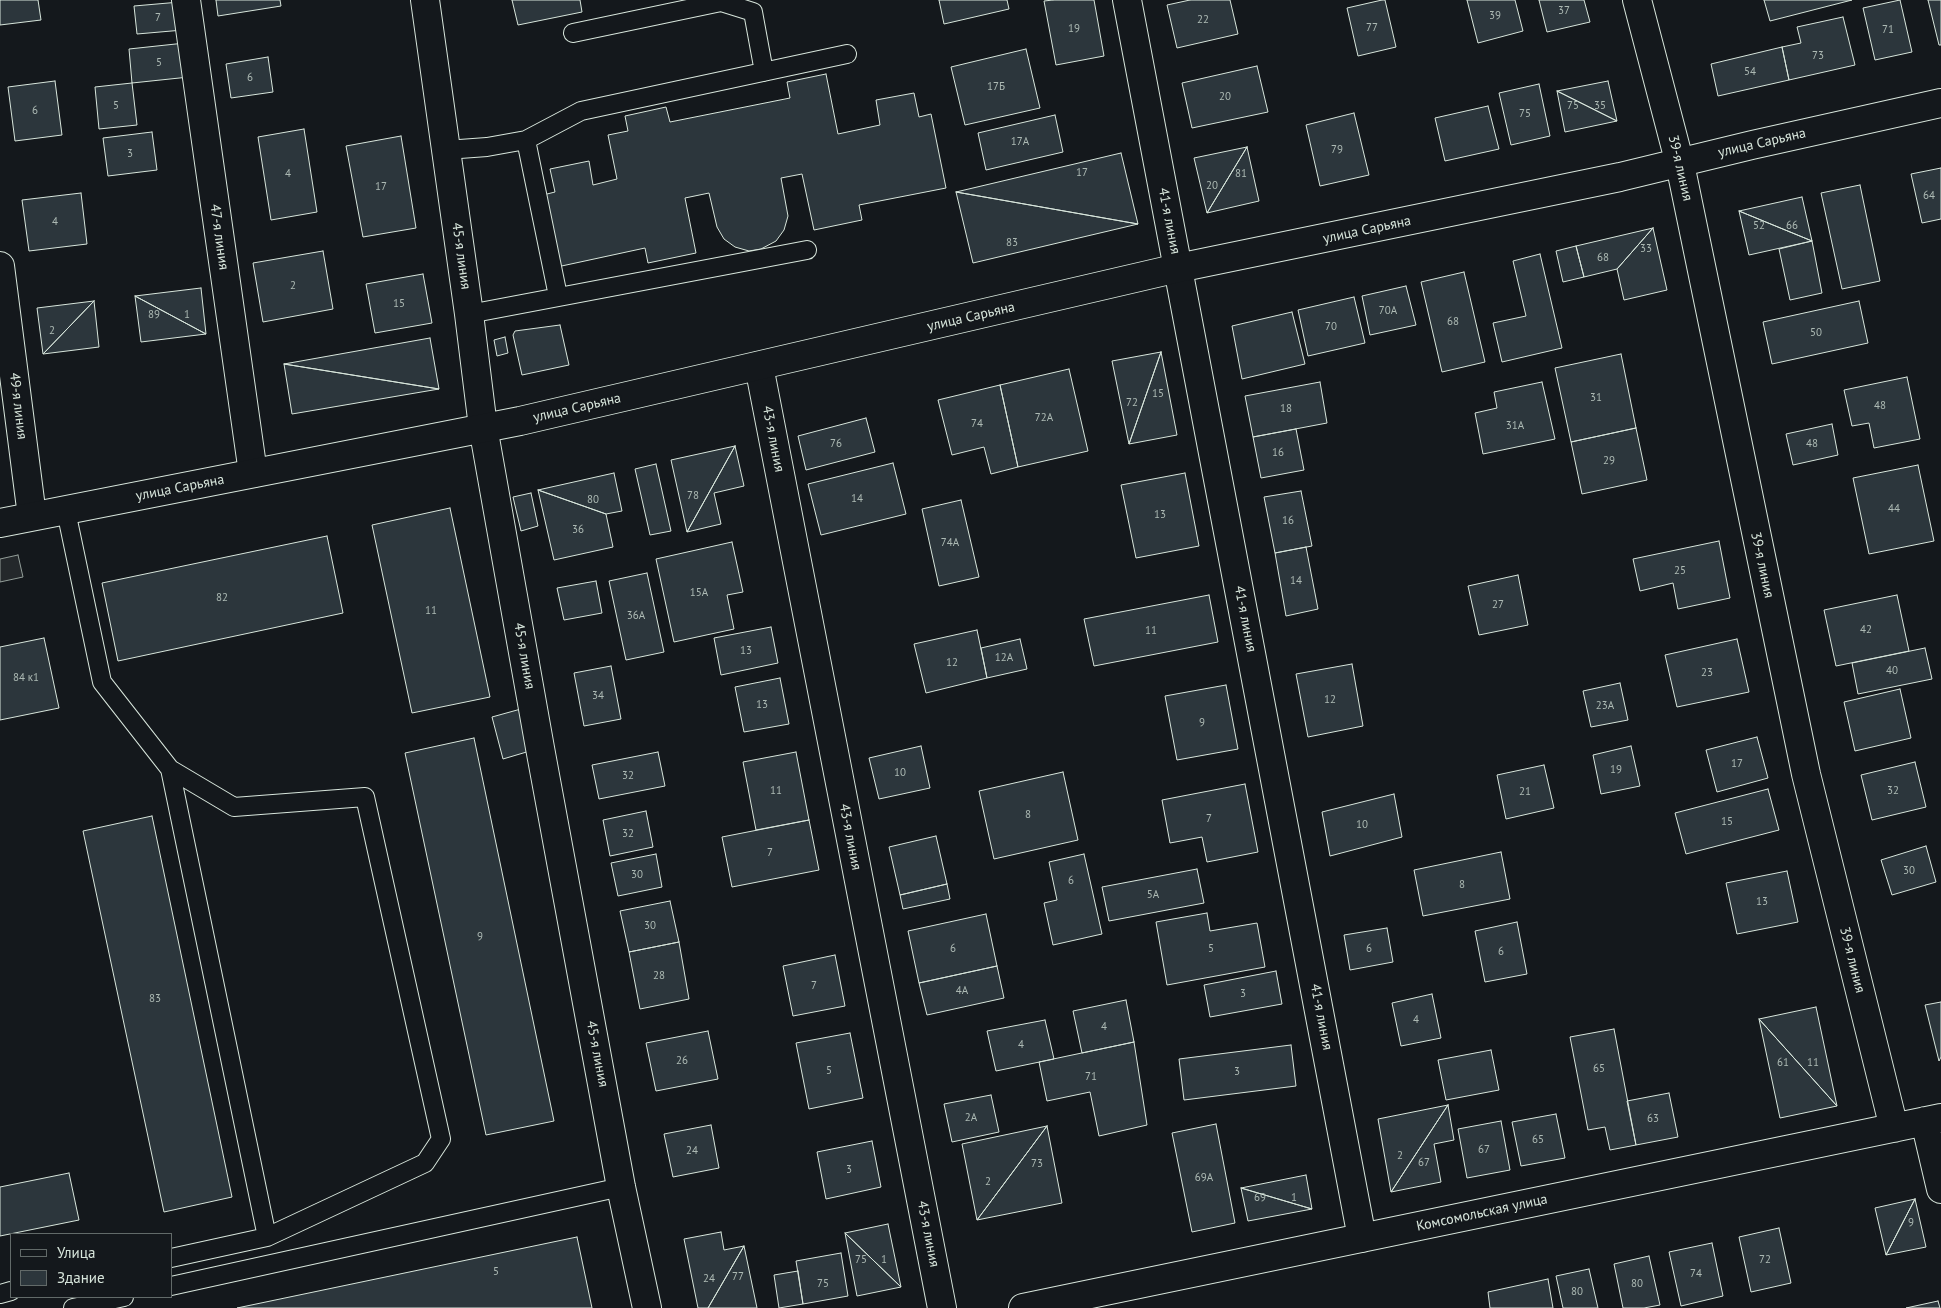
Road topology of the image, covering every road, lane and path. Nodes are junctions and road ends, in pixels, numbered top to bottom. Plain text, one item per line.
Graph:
1 (186, 0) edge
2 (425, 0) edge
3 (1127, 0) edge
4 (1637, 0) edge
5 (573, 32) dead end
6 (847, 54) dead end
7 (764, 72) junction
8 (1941, 102) edge
9 (526, 140) junction
10 (446, 150) junction
11 (1680, 164) junction
12 (807, 250) dead end
13 (0, 266) edge
14 (1178, 268) junction
15 (558, 296) junction
16 (469, 314) junction
17 (759, 366) junction
18 (483, 427) junction
19 (253, 473) junction
20 (66, 511) junction
21 (32, 516) junction
22 (0, 523) edge
23 (170, 769) junction
24 (1933, 1120) edge
25 (1894, 1128) junction
26 (621, 1187) junction
27 (1941, 1188) edge
28 (267, 1237) junction
29 (1362, 1238) junction
30 (172, 1258) edge
31 (172, 1286) edge
32 (119, 1298) edge
33 (73, 1308) edge
34 (646, 1308) edge
35 (942, 1308) edge
36 (1023, 1308) edge

1 - 19 street, 47-я линия
2 - 10 street, 45-я линия
3 - 14 street, 41-я линия
4 - 11 street, 39-я линия
5 - 7 lane
6 - 7 lane
7 - 9 lane
8 - 11 street, улица Сарьяна
9 - 10 lane
9 - 15 lane
10 - 16 street, 45-я линия
11 - 14 street, улица Сарьяна
11 - 25 street, 39-я линия
12 - 15 lane
13 - 21 street, 49-я линия
14 - 17 street, улица Сарьяна
14 - 29 street, 41-я линия
15 - 16 lane
16 - 18 street, 45-я линия
17 - 18 street, улица Сарьяна
17 - 35 street, 43-я линия
18 - 19 street, улица Сарьяна
18 - 26 street, 45-я линия
19 - 20 street, улица Сарьяна
20 - 21 street, улица Сарьяна
20 - 23 lane
21 - 22 street, улица Сарьяна
23 - 28 lane
23 - 28 lane
24 - 25 street, Комсомольская улица
24 - 27 street
25 - 29 street, Комсомольская улица
26 - 31 lane
26 - 34 street, 45-я линия
28 - 30 lane
29 - 36 street, Комсомольская улица
32 - 33 lane

